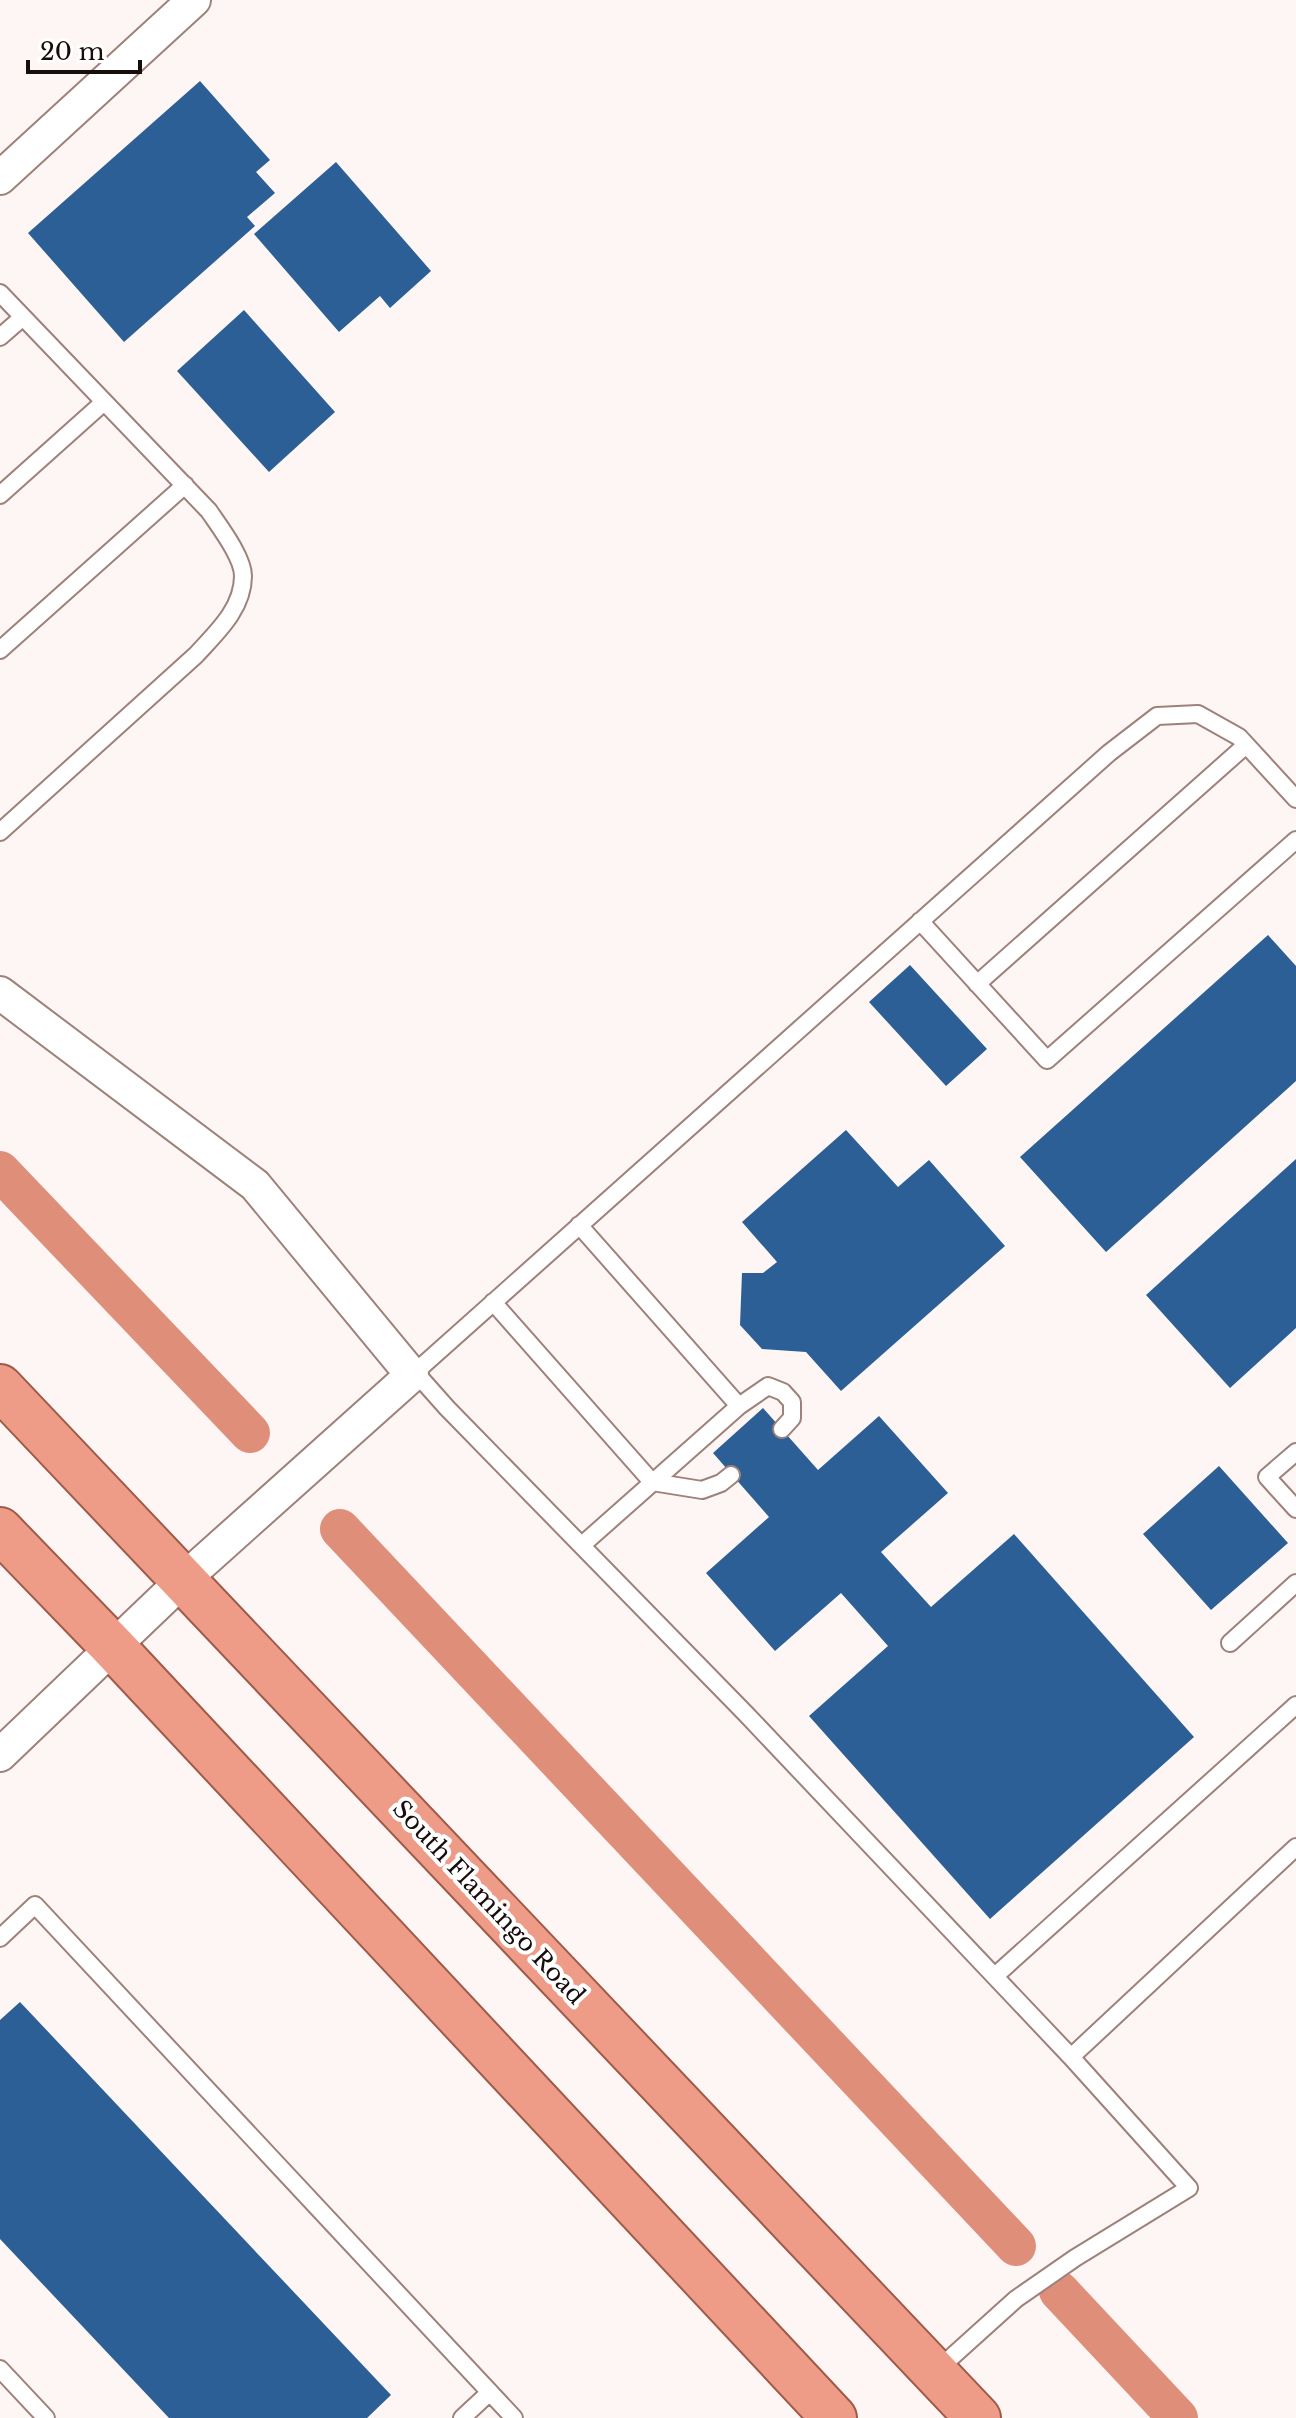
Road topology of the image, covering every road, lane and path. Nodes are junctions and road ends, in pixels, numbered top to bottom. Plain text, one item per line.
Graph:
1 (194, 0) edge
2 (0, 178) edge
3 (0, 293) edge
4 (23, 317) junction
5 (0, 337) edge
6 (104, 402) junction
7 (185, 485) junction
8 (0, 495) edge
9 (0, 650) edge
10 (1246, 745) junction
11 (1296, 799) edge
12 (0, 832) edge
13 (1296, 840) edge
14 (920, 921) junction
15 (977, 984) junction
16 (0, 993) edge
17 (579, 1225) junction
18 (493, 1302) junction
19 (414, 1373) junction
20 (0, 1387) edge
21 (739, 1406) junction
22 (782, 1429) dead end
23 (1296, 1452) edge
24 (731, 1475) dead end
25 (652, 1482) junction
26 (1296, 1509) edge
27 (0, 1530) edge
28 (582, 1545) junction
29 (183, 1580) junction
30 (1296, 1583) edge
31 (1230, 1643) dead end
32 (114, 1648) junction
33 (1296, 1705) edge
34 (0, 1755) edge
35 (1296, 1847) edge
36 (0, 1938) edge
37 (995, 1976) junction
38 (1071, 2057) junction
39 (0, 2369) edge
40 (935, 2372) junction
41 (490, 2392) junction
42 (46, 2418) edge
43 (462, 2418) edge
44 (514, 2418) edge
45 (834, 2418) edge
46 (978, 2418) edge

1 - 2 street
3 - 4 lane
4 - 5 lane
4 - 6 lane
6 - 7 lane
6 - 8 lane
7 - 9 lane
7 - 12 lane
10 - 11 lane
10 - 14 lane
10 - 15 lane
13 - 15 lane
14 - 15 lane
14 - 17 lane
16 - 19 street
17 - 18 lane
17 - 21 lane
18 - 19 lane
18 - 25 lane
19 - 28 lane
19 - 29 street
20 - 29 highway, South Flamingo Road
21 - 22 lane
21 - 25 lane
23 - 26 lane
24 - 25 lane
25 - 28 lane
27 - 32 highway
28 - 37 lane
29 - 32 street
29 - 40 highway, South Flamingo Road
30 - 31 lane
32 - 34 street
32 - 45 highway
33 - 37 lane
35 - 38 lane
36 - 41 lane
37 - 38 lane
38 - 40 lane
39 - 42 lane
40 - 46 highway, South Flamingo Road
41 - 43 lane
41 - 44 lane

